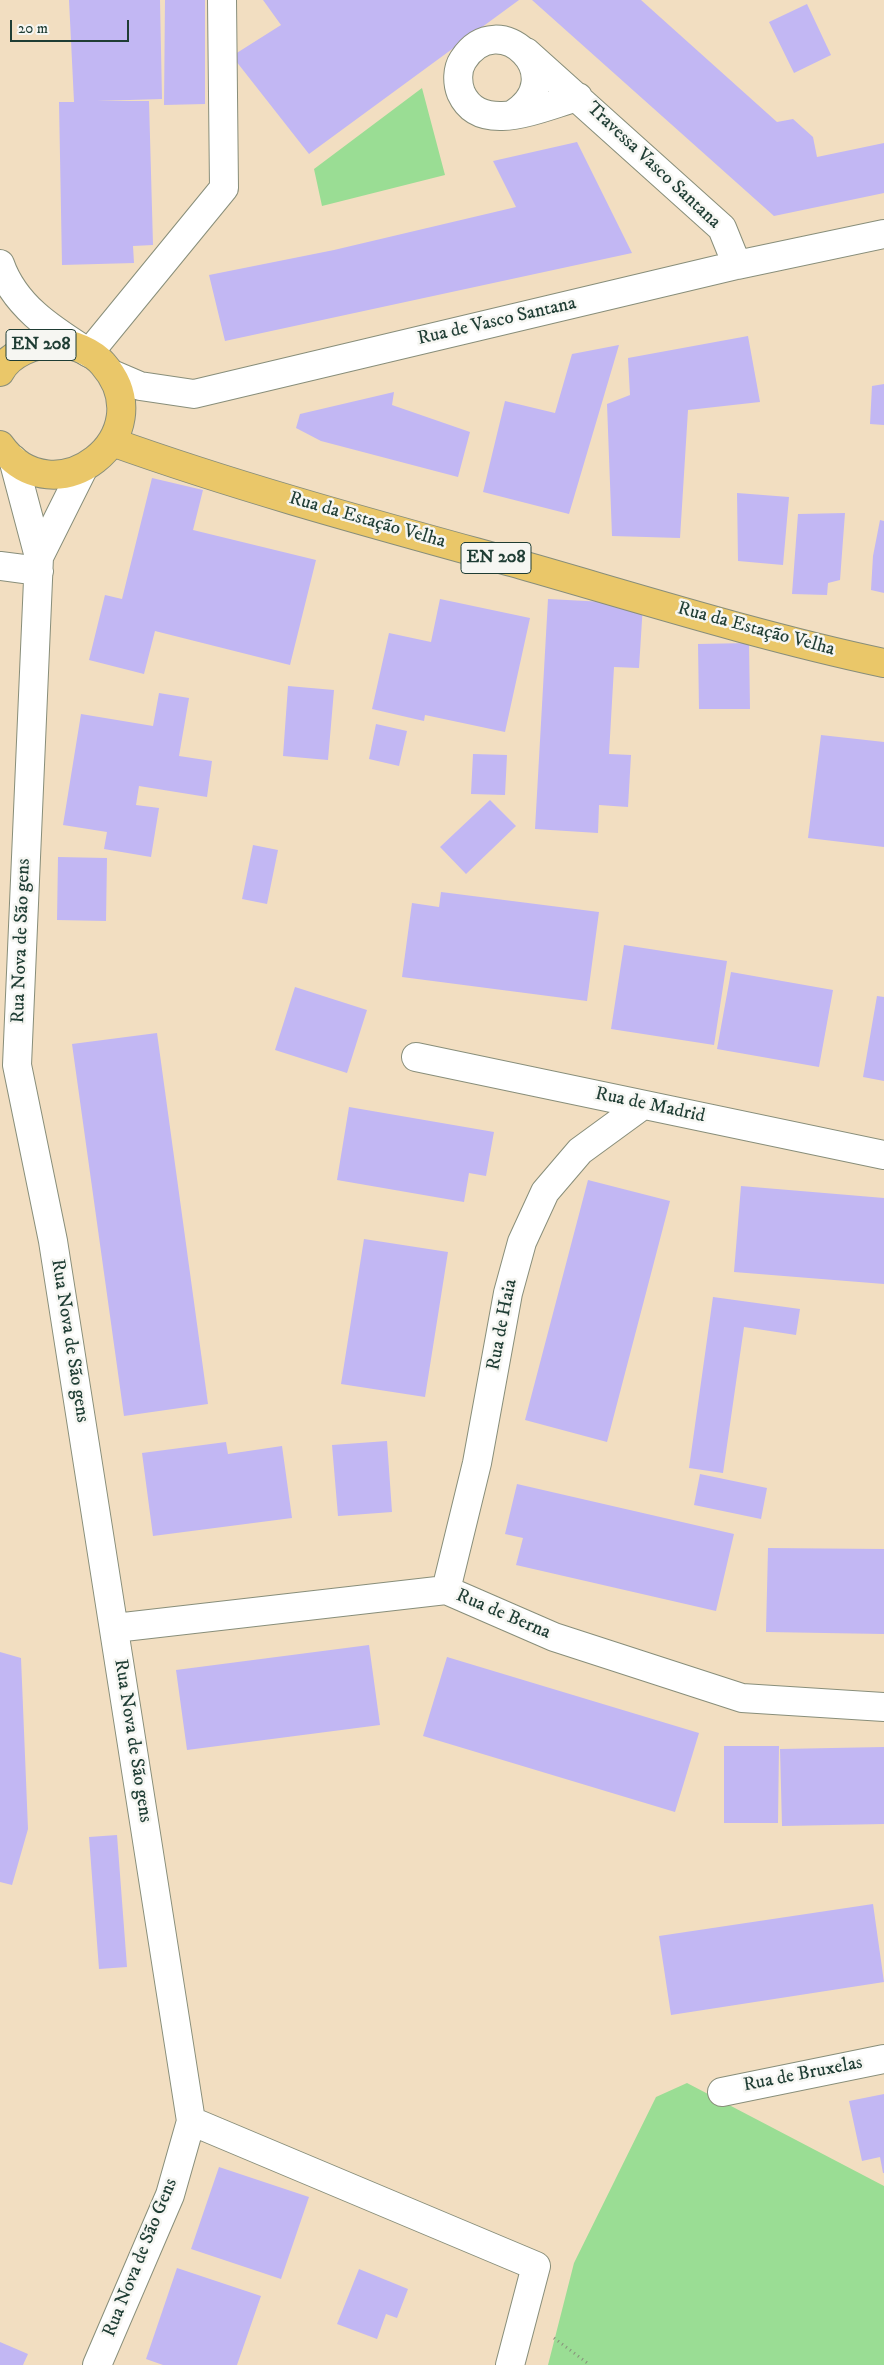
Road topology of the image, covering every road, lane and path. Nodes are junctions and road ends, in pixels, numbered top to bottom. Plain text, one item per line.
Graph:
1 (222, 0) edge
2 (523, 49) junction
3 (578, 97) junction
4 (512, 115) junction
5 (884, 234) edge
6 (0, 264) edge
7 (737, 265) junction
8 (89, 353) junction
9 (0, 372) edge
10 (112, 374) junction
11 (112, 442) junction
12 (6, 452) edge
13 (83, 469) junction
14 (39, 564) junction
15 (0, 566) edge
16 (884, 663) edge
17 (416, 1057) dead end
18 (643, 1105) junction
19 (884, 1155) edge
20 (446, 1590) junction
21 (115, 1628) junction
22 (884, 1707) edge
23 (884, 2059) edge
24 (722, 2092) dead end
25 (191, 2121) junction
26 (523, 2316) junction
27 (97, 2365) edge
28 (510, 2365) edge
29 (590, 2365) edge

1 - 8 street
2 - 3 street, Travessa Vasco Santana
2 - 4 street
2 - 4 street, Travessa Vasco Santana
3 - 4 street, Travessa Vasco Santana
3 - 7 street, Travessa Vasco Santana
5 - 7 street, Rua de Vasco Santana
6 - 8 street
7 - 10 street, Rua de Vasco Santana
8 - 9 main road, EN 208
8 - 10 main road, EN 208
10 - 11 main road, EN 208
11 - 13 main road, EN 208
11 - 16 main road, Rua da Estação Velha / EN 208
12 - 13 main road, EN 208
12 - 14 street, Rua Nova de São gens
13 - 14 street, Rua Nova de São gens
14 - 15 street
14 - 21 street, Rua Nova de São gens
17 - 18 street, Rua de Madrid
18 - 19 street, Rua de Madrid
18 - 20 street, Rua de Haia
20 - 21 street, Rua de Berna
20 - 22 street, Rua de Berna
21 - 25 street, Rua Nova de São gens
23 - 24 street, Rua de Bruxelas
25 - 26 street
25 - 27 street, Rua Nova de São Gens
26 - 28 street
26 - 29 path

